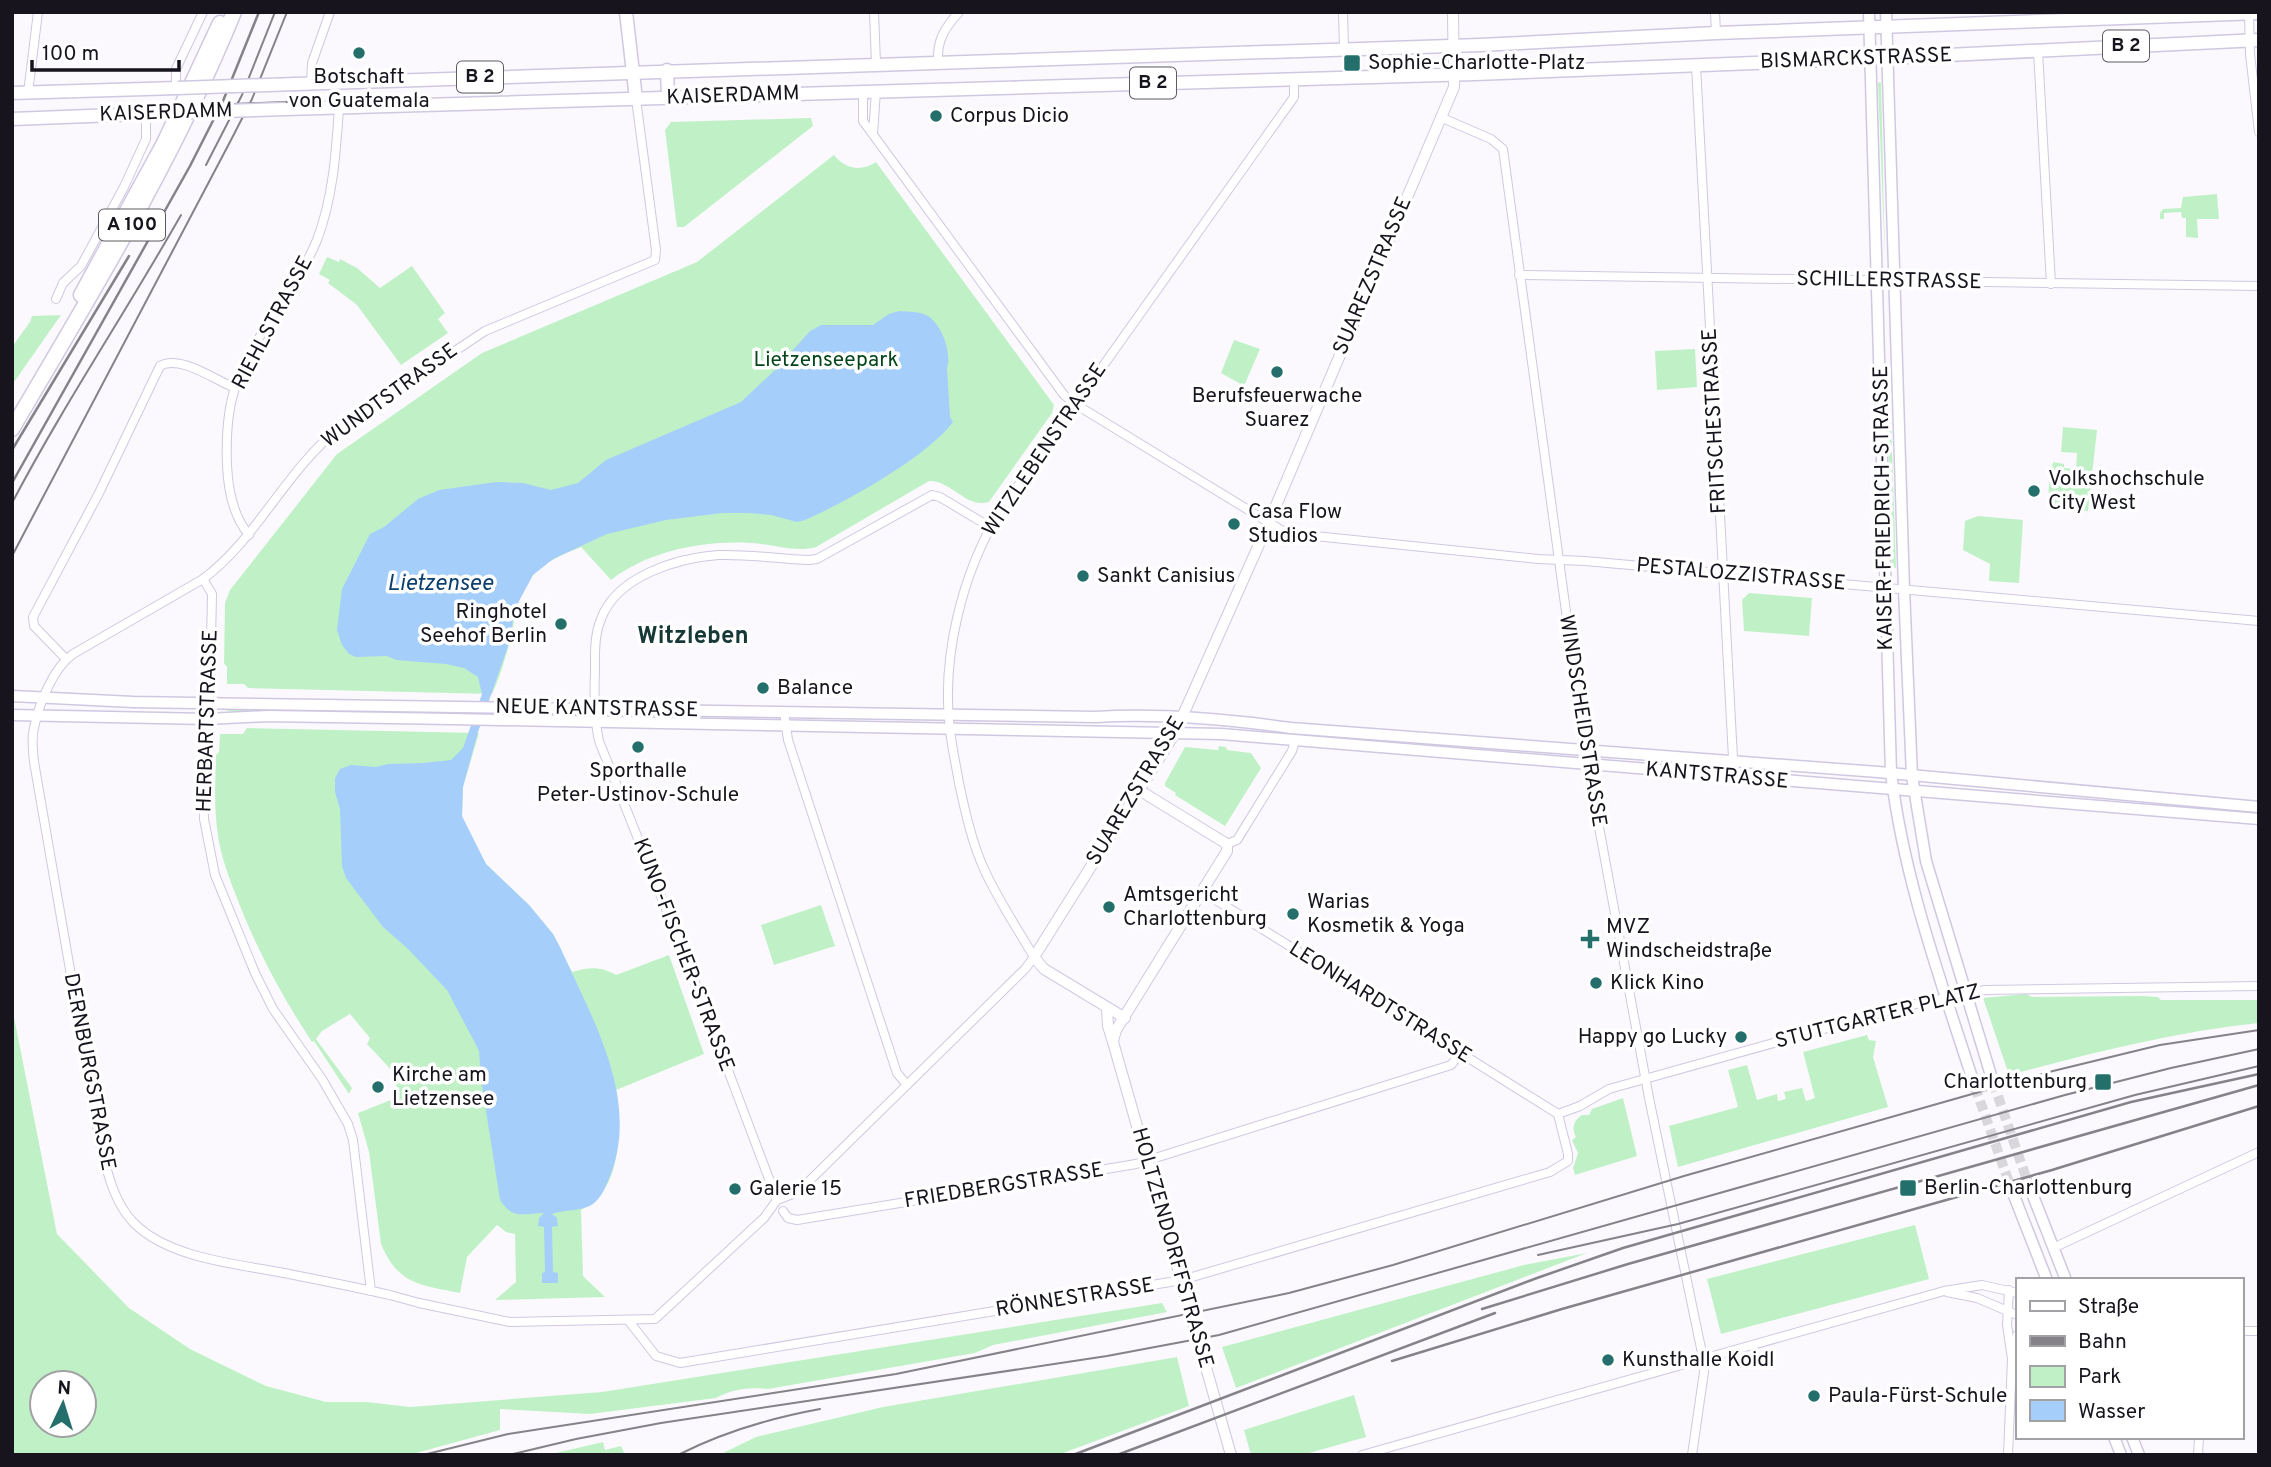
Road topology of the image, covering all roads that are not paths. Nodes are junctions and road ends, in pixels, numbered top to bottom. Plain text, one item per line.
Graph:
1 (37, 12) edge
2 (203, 12) edge
3 (330, 12) edge
4 (626, 12) edge
5 (874, 12) edge
6 (959, 12) edge
7 (1343, 12) edge
8 (1452, 12) edge
9 (1715, 12) edge
10 (1869, 12) edge
11 (1886, 12) edge
12 (227, 13) edge
13 (2252, 13) edge
14 (1870, 27) junction
15 (1887, 27) junction
16 (1716, 33) junction
17 (2254, 40) edge
18 (1454, 46) junction
19 (1344, 48) junction
20 (2038, 51) junction
21 (1871, 58) junction
22 (1888, 58) junction
23 (938, 61) junction
24 (876, 64) junction
25 (1696, 65) junction
26 (633, 71) junction
27 (667, 71) junction
28 (1454, 74) junction
29 (1294, 79) junction
30 (311, 83) junction
31 (177, 88) junction
32 (870, 91) junction
33 (12, 93) edge
34 (28, 93) junction
35 (668, 98) junction
36 (636, 99) junction
37 (339, 108) junction
38 (146, 114) junction
39 (1440, 117) junction
40 (12, 118) edge
41 (2259, 132) edge
42 (873, 134) junction
43 (1519, 275) junction
44 (1707, 277) junction
45 (1878, 281) junction
46 (1894, 281) junction
47 (2051, 284) junction
48 (2259, 285) edge
49 (56, 299) dead end
50 (235, 388) junction
51 (1075, 404) junction
52 (14, 408) edge
53 (12, 429) edge
54 (1269, 522) junction
55 (990, 527) junction
56 (248, 536) junction
57 (1558, 560) junction
58 (1724, 574) junction
59 (203, 579) junction
60 (1886, 587) junction
61 (1904, 589) junction
62 (2259, 621) edge
63 (66, 659) junction
64 (12, 696) edge
65 (45, 697) junction
66 (208, 703) junction
67 (594, 708) junction
68 (784, 712) junction
69 (12, 715) edge
70 (948, 715) junction
71 (37, 716) junction
72 (1182, 717) junction
73 (207, 719) junction
74 (597, 722) junction
75 (785, 726) junction
76 (949, 729) junction
77 (1175, 733) junction
78 (1295, 741) junction
79 (1585, 751) junction
80 (1735, 763) junction
81 (1588, 765) junction
82 (1891, 773) junction
83 (1912, 776) junction
84 (1734, 777) junction
85 (1139, 790) junction
86 (1893, 790) junction
87 (1914, 792) junction
88 (2259, 807) edge
89 (2259, 820) edge
90 (1227, 848) junction
91 (1203, 892) junction
92 (1034, 957) junction
93 (2259, 986) edge
94 (1965, 993) junction
95 (1946, 998) junction
96 (1107, 1009) junction
97 (1125, 1018) junction
98 (1112, 1042) junction
99 (1460, 1054) junction
100 (1645, 1079) junction
101 (1993, 1082) tunnel mouth
102 (907, 1085) junction
103 (1975, 1087) tunnel mouth
104 (1558, 1114) junction
105 (2259, 1152) edge
106 (1147, 1160) junction
107 (2028, 1183) tunnel mouth
108 (2011, 1188) tunnel mouth
109 (777, 1200) junction
110 (783, 1211) dead end
111 (2053, 1248) junction
112 (2046, 1278) edge
113 (2065, 1278) edge
114 (1182, 1280) junction
115 (371, 1291) junction
116 (1944, 1291) junction
117 (2013, 1291) edge
118 (2008, 1311) junction
119 (2016, 1314) edge
120 (631, 1320) junction
121 (2016, 1340) edge
122 (1703, 1358) junction
123 (2012, 1359) junction
124 (1231, 1455) edge
125 (1362, 1455) edge
126 (1692, 1455) edge
127 (2008, 1455) edge

1 - 34 street
2 - 31 street
3 - 30 street
4 - 26 main road
5 - 24 street
6 - 23 street
7 - 19 street
8 - 18 street, SUAREZSTRASSE
9 - 16 street
10 - 14 main road, KAISER-FRIEDRICH-STRASSE
11 - 15 main road, KAISER-FRIEDRICH-STRASSE
12 - 52 highway, A 100
12 - 53 highway, A 100
13 - 15 main road, BISMARCKSTRASSE / B 2
13 - 17 street
14 - 15 main road, BISMARCKSTRASSE / B 2
14 - 16 main road, BISMARCKSTRASSE / B 2
14 - 21 main road, KAISER-FRIEDRICH-STRASSE
15 - 22 main road, KAISER-FRIEDRICH-STRASSE
16 - 18 main road, BISMARCKSTRASSE / B 2
17 - 20 main road, BISMARCKSTRASSE / B 2
17 - 41 street
18 - 19 main road, B 2
18 - 28 street, SUAREZSTRASSE
19 - 23 main road, KAISERDAMM / B 2
20 - 22 main road, BISMARCKSTRASSE / B 2
20 - 47 street
21 - 22 main road, BISMARCKSTRASSE / B 2
21 - 25 main road, BISMARCKSTRASSE / B 2
21 - 45 main road, KAISER-FRIEDRICH-STRASSE
22 - 46 main road, KAISER-FRIEDRICH-STRASSE
23 - 24 main road, KAISERDAMM / B 2
24 - 27 main road, KAISERDAMM / B 2
25 - 28 main road, BISMARCKSTRASSE / B 2
25 - 44 street, FRITSCHESTRASSE
26 - 27 main road, KAISERDAMM / B 2
26 - 30 main road, KAISERDAMM / B 2
26 - 36 main road
27 - 35 main road
28 - 29 main road, KAISERDAMM / B 2
28 - 39 street, SUAREZSTRASSE
29 - 32 main road, KAISERDAMM / B 2
29 - 51 street, WITZLEBENSTRASSE
30 - 31 main road, KAISERDAMM / B 2, bridge
31 - 34 main road, KAISERDAMM / B 2
32 - 35 main road, KAISERDAMM / B 2
32 - 42 street
32 - 42 street, PESTALOZZISTRASSE
33 - 34 main road, KAISERDAMM / B 2
35 - 36 main road, KAISERDAMM / B 2
36 - 37 main road, KAISERDAMM / B 2
36 - 56 street, WUNDTSTRASSE
37 - 38 main road, KAISERDAMM / B 2, bridge
37 - 50 street, RIEHLSTRASSE
38 - 40 main road, KAISERDAMM / B 2
38 - 49 street
39 - 43 street, WINDSCHEIDSTRASSE
39 - 54 street, SUAREZSTRASSE
42 - 51 street, PESTALOZZISTRASSE
43 - 44 street, SCHILLERSTRASSE
43 - 57 street, WINDSCHEIDSTRASSE
44 - 45 street, SCHILLERSTRASSE
44 - 58 street, FRITSCHESTRASSE
45 - 46 street, SCHILLERSTRASSE
45 - 60 main road, KAISER-FRIEDRICH-STRASSE
46 - 47 street, SCHILLERSTRASSE
46 - 61 main road, KAISER-FRIEDRICH-STRASSE
47 - 48 street, SCHILLERSTRASSE
50 - 56 street, RIEHLSTRASSE
50 - 63 street
51 - 54 street, PESTALOZZISTRASSE
51 - 55 street, WITZLEBENSTRASSE
54 - 57 street, PESTALOZZISTRASSE
54 - 72 street, SUAREZSTRASSE
55 - 67 street, KUNO-FISCHER-STRASSE
55 - 70 street, WITZLEBENSTRASSE
56 - 59 street, WUNDTSTRASSE
57 - 58 street, PESTALOZZISTRASSE
57 - 79 street, WINDSCHEIDSTRASSE
58 - 60 street, PESTALOZZISTRASSE
58 - 80 street, FRITSCHESTRASSE
59 - 63 street, WUNDTSTRASSE
59 - 66 street, HERBARTSTRASSE
60 - 61 street, PESTALOZZISTRASSE
60 - 82 main road, KAISER-FRIEDRICH-STRASSE
61 - 62 street, PESTALOZZISTRASSE
61 - 83 main road, KAISER-FRIEDRICH-STRASSE
63 - 65 street, WUNDTSTRASSE
64 - 65 main road, NEUE KANTSTRASSE
65 - 66 main road, NEUE KANTSTRASSE
65 - 71 street, DERNBURGSTRASSE
66 - 67 main road, NEUE KANTSTRASSE
66 - 73 street, HERBARTSTRASSE
67 - 68 main road, NEUE KANTSTRASSE
67 - 74 street, KUNO-FISCHER-STRASSE
68 - 70 main road, NEUE KANTSTRASSE
68 - 75 street
69 - 71 main road, NEUE KANTSTRASSE
70 - 72 main road, NEUE KANTSTRASSE
70 - 76 street, WITZLEBENSTRASSE
71 - 73 main road, NEUE KANTSTRASSE
71 - 115 street, DERNBURGSTRASSE
72 - 77 street, SUAREZSTRASSE
72 - 79 main road, KANTSTRASSE
73 - 74 main road, NEUE KANTSTRASSE
73 - 115 street, HERBARTSTRASSE
74 - 75 main road, NEUE KANTSTRASSE
74 - 109 street, KUNO-FISCHER-STRASSE
75 - 76 main road, NEUE KANTSTRASSE
75 - 102 street
76 - 77 main road, NEUE KANTSTRASSE
76 - 92 street, WITZLEBENSTRASSE
77 - 78 main road, KANTSTRASSE
77 - 85 street, SUAREZSTRASSE
78 - 81 main road, KANTSTRASSE
78 - 90 street
79 - 80 main road, KANTSTRASSE
79 - 81 street, WINDSCHEIDSTRASSE
80 - 82 main road, KANTSTRASSE
80 - 84 street, FRITSCHESTRASSE
81 - 84 main road, KANTSTRASSE
81 - 100 street, WINDSCHEIDSTRASSE
82 - 83 main road, KANTSTRASSE
82 - 86 main road, KAISER-FRIEDRICH-STRASSE
83 - 87 main road, KAISER-FRIEDRICH-STRASSE
83 - 88 main road, KANTSTRASSE
84 - 86 main road, KANTSTRASSE
85 - 90 street
85 - 92 street, SUAREZSTRASSE
86 - 87 main road, KANTSTRASSE
86 - 95 main road, KAISER-FRIEDRICH-STRASSE
87 - 89 main road, KANTSTRASSE
87 - 94 main road, KAISER-FRIEDRICH-STRASSE
90 - 91 street
91 - 97 street
91 - 99 street, LEONHARDTSTRASSE
92 - 96 street, WITZLEBENSTRASSE
92 - 102 street, SUAREZSTRASSE
93 - 94 street, STUTTGARTER PLATZ
94 - 95 street, STUTTGARTER PLATZ
94 - 101 main road, KAISER-FRIEDRICH-STRASSE
95 - 100 street, STUTTGARTER PLATZ
95 - 103 main road, KAISER-FRIEDRICH-STRASSE
96 - 97 street, WITZLEBENSTRASSE
96 - 98 street, HOLTZENDORFFSTRASSE
97 - 98 street
98 - 106 street, HOLTZENDORFFSTRASSE
99 - 104 street, LEONHARDTSTRASSE
99 - 106 street, FRIEDBERGSTRASSE
100 - 104 street, STUTTGARTER PLATZ
100 - 122 street, WINDSCHEIDSTRASSE
102 - 109 street, SUAREZSTRASSE
104 - 114 street, RÖNNESTRASSE
105 - 111 street
106 - 110 street, FRIEDBERGSTRASSE
106 - 114 street, HOLTZENDORFFSTRASSE
107 - 111 main road
108 - 112 main road
109 - 120 street, SUAREZSTRASSE
111 - 113 main road
114 - 120 street, RÖNNESTRASSE
114 - 124 street, HOLTZENDORFFSTRASSE
115 - 120 street, DERNBURGSTRASSE
116 - 117 street
116 - 118 street
116 - 122 street
117 - 118 street
118 - 119 street
118 - 123 street
121 - 123 street
122 - 125 street
122 - 126 street, WINDSCHEIDSTRASSE
123 - 127 street

